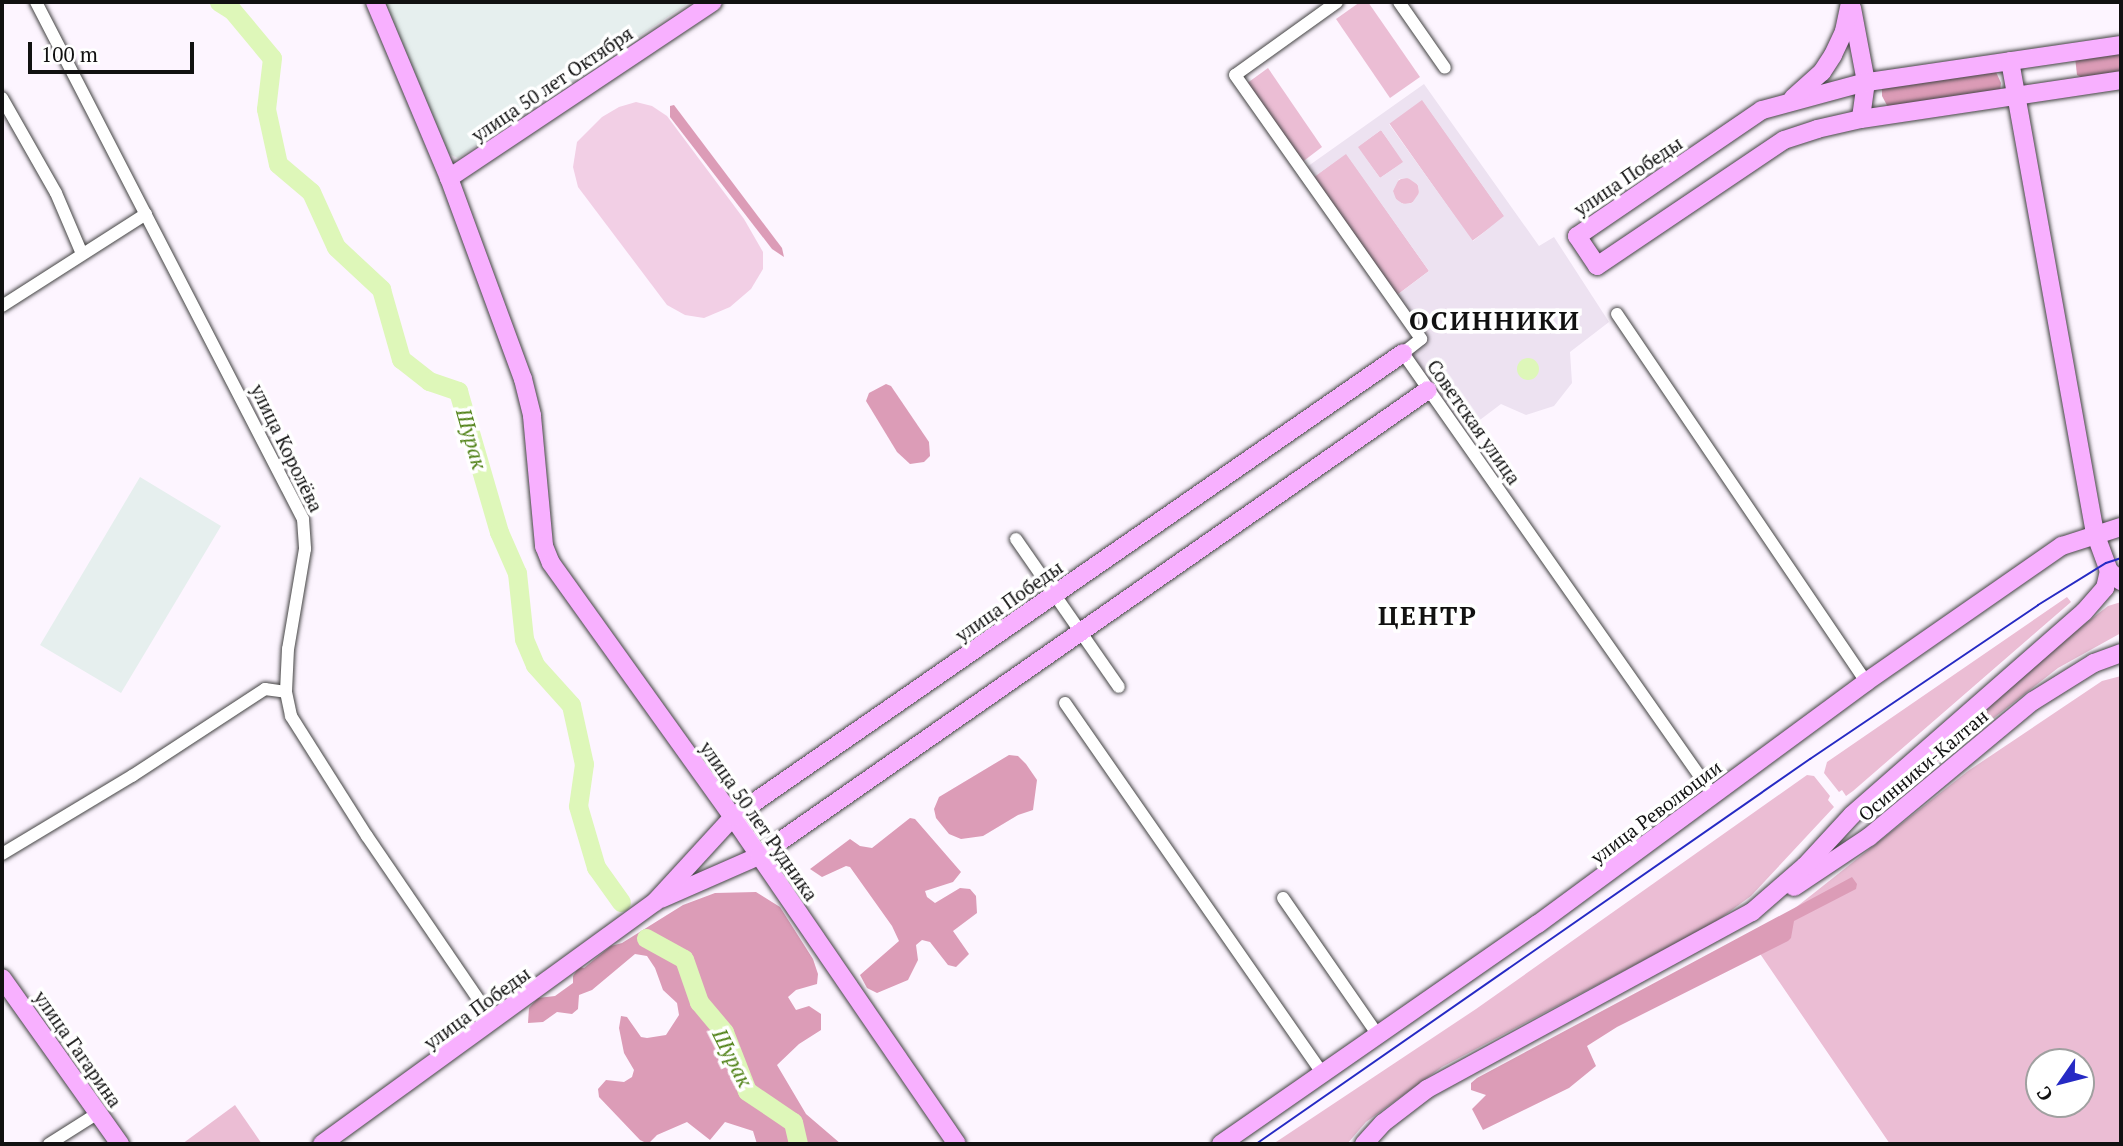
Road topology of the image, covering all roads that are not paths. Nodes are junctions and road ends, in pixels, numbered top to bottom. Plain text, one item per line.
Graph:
1 (36, 2) edge
2 (375, 2) edge
3 (713, 2) edge
4 (1337, 2) edge
5 (1399, 2) edge
6 (1850, 2) edge
7 (2121, 45) edge
8 (2010, 61) junction
9 (1446, 68) dead end
10 (2121, 80) edge
11 (1866, 82) junction
12 (2016, 95) junction
13 (2, 98) edge
14 (1786, 103) junction
15 (1861, 119) junction
16 (449, 178) junction
17 (146, 214) junction
18 (82, 254) junction
19 (2, 306) edge
20 (1617, 314) dead end
21 (1402, 353) junction
22 (1428, 390) junction
23 (2121, 527) edge
24 (2095, 533) junction
25 (1016, 539) dead end
26 (2115, 576) edge
27 (1055, 595) junction
28 (1081, 632) junction
29 (2121, 653) edge
30 (1866, 682) junction
31 (1119, 687) dead end
32 (286, 692) junction
33 (1065, 703) dead end
34 (1713, 795) junction
35 (733, 817) junction
36 (2, 854) edge
37 (759, 856) junction
38 (1283, 898) dead end
39 (655, 902) junction
40 (1752, 912) junction
41 (2, 978) edge
42 (494, 1022) junction
43 (1377, 1034) junction
44 (1322, 1073) junction
45 (98, 1113) junction
46 (50, 1144) edge
47 (120, 1144) edge
48 (322, 1144) edge
49 (957, 1144) edge
50 (1222, 1144) edge
51 (1364, 1144) edge

1 - 17 street, улица Королёва
2 - 16 street, улица 50 лет Рудника
3 - 16 street, улица 50 лет Октября
4 - 21 street, Советская улица
5 - 9 street
6 - 11 street
6 - 14 street
7 - 8 street, улица Победы
8 - 11 street, улица Победы
8 - 12 street
10 - 12 street, улица Победы
11 - 14 street, улица Победы
11 - 15 street
12 - 15 street, улица Победы
12 - 24 street
13 - 18 street
14 - 15 street, улица Победы
16 - 35 street, улица 50 лет Рудника
17 - 18 street
17 - 32 street, улица Королёва
18 - 19 street
20 - 30 street
21 - 22 street, Советская улица
21 - 27 street, улица Победы
22 - 28 street, улица Победы
22 - 34 street, Советская улица
23 - 24 street, улица Революции
24 - 26 street
24 - 30 street, улица Революции
25 - 27 street
26 - 40 street
27 - 28 street
27 - 35 street, улица Победы
28 - 31 street
28 - 37 street, улица Победы
29 - 40 street, Осинники-Калтан
30 - 34 street, улица Революции
32 - 36 street
32 - 42 street, улица Королёва
33 - 44 street
34 - 43 street, улица Революции
35 - 37 street, улица 50 лет Рудника
35 - 39 street, улица Победы
37 - 39 street, улица Победы
37 - 49 street, улица 50 лет Рудника
38 - 43 street
39 - 42 street, улица Победы
40 - 51 street
41 - 45 street, улица Гагарина
42 - 48 street, улица Победы
43 - 44 street, улица Революции
44 - 50 street, улица Революции
45 - 46 street
45 - 47 street, улица Гагарина

